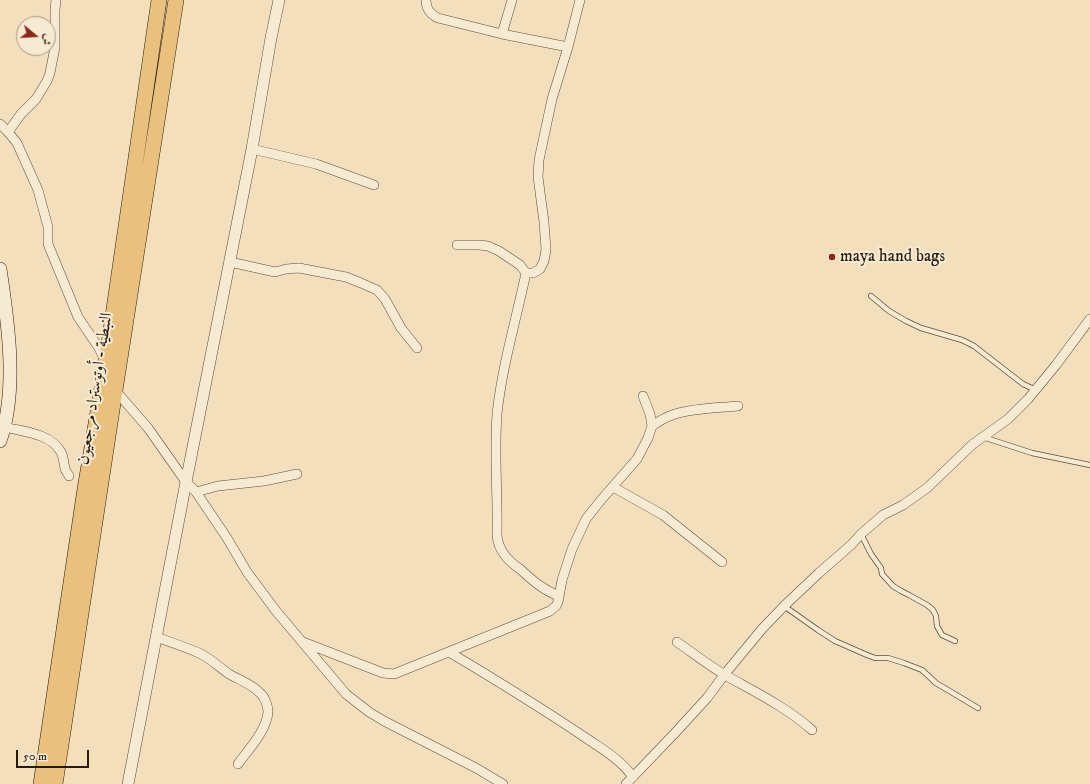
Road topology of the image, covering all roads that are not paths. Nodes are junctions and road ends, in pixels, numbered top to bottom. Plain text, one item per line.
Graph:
1 (56, 0) edge
2 (159, 0) edge
3 (176, 0) edge
4 (279, 0) edge
5 (426, 0) edge
6 (512, 0) edge
7 (580, 0) edge
8 (502, 34) junction
9 (568, 47) junction
10 (0, 124) edge
11 (8, 132) junction
12 (252, 149) junction
13 (374, 185) dead end
14 (457, 245) dead end
15 (230, 262) junction
16 (0, 269) edge
17 (526, 274) junction
18 (871, 296) dead end
19 (1090, 319) edge
20 (5, 346) edge
21 (417, 348) dead end
22 (106, 364) junction
23 (115, 390) junction
24 (1036, 390) junction
25 (643, 396) dead end
26 (738, 406) dead end
27 (652, 426) junction
28 (5, 428) junction
29 (983, 437) junction
30 (0, 442) edge
31 (1090, 466) edge
32 (297, 474) dead end
33 (69, 476) dead end
34 (186, 482) junction
35 (613, 487) junction
36 (196, 492) junction
37 (861, 534) junction
38 (722, 562) dead end
39 (559, 596) junction
40 (784, 606) junction
41 (156, 637) junction
42 (954, 641) dead end
43 (302, 642) junction
44 (677, 642) dead end
45 (449, 652) junction
46 (724, 674) junction
47 (978, 708) dead end
48 (812, 730) dead end
49 (238, 764) dead end
50 (633, 776) junction
51 (41, 784) edge
52 (55, 784) edge
53 (128, 784) edge
54 (503, 784) edge
55 (626, 784) edge

1 - 11 street
2 - 22 highway, النبطية - أوتوستراد مرجعيون
3 - 23 highway, النبطية - أوتوستراد مرجعيون
4 - 12 street
5 - 8 street
6 - 8 street
7 - 9 street
8 - 9 street
9 - 17 street
10 - 11 street
11 - 22 street
12 - 13 street
12 - 15 street
14 - 17 street
15 - 21 street
15 - 34 street
16 - 20 main road
17 - 39 street
18 - 24 lane
19 - 24 street
20 - 28 main road
22 - 51 highway, النبطية - أوتوستراد مرجعيون
23 - 34 street
23 - 52 highway, النبطية - أوتوستراد مرجعيون
24 - 29 street
25 - 27 street
26 - 27 street
27 - 35 street
28 - 30 main road
28 - 33 street
29 - 31 lane
29 - 37 street
32 - 36 street
34 - 36 street
34 - 41 street
35 - 38 street
35 - 39 street
36 - 43 street
37 - 40 street
37 - 42 lane
39 - 45 street
40 - 46 street
40 - 47 lane
41 - 49 street
41 - 53 street
43 - 45 street
43 - 54 street
44 - 46 street
45 - 50 street
46 - 48 street
46 - 50 street
50 - 55 street

